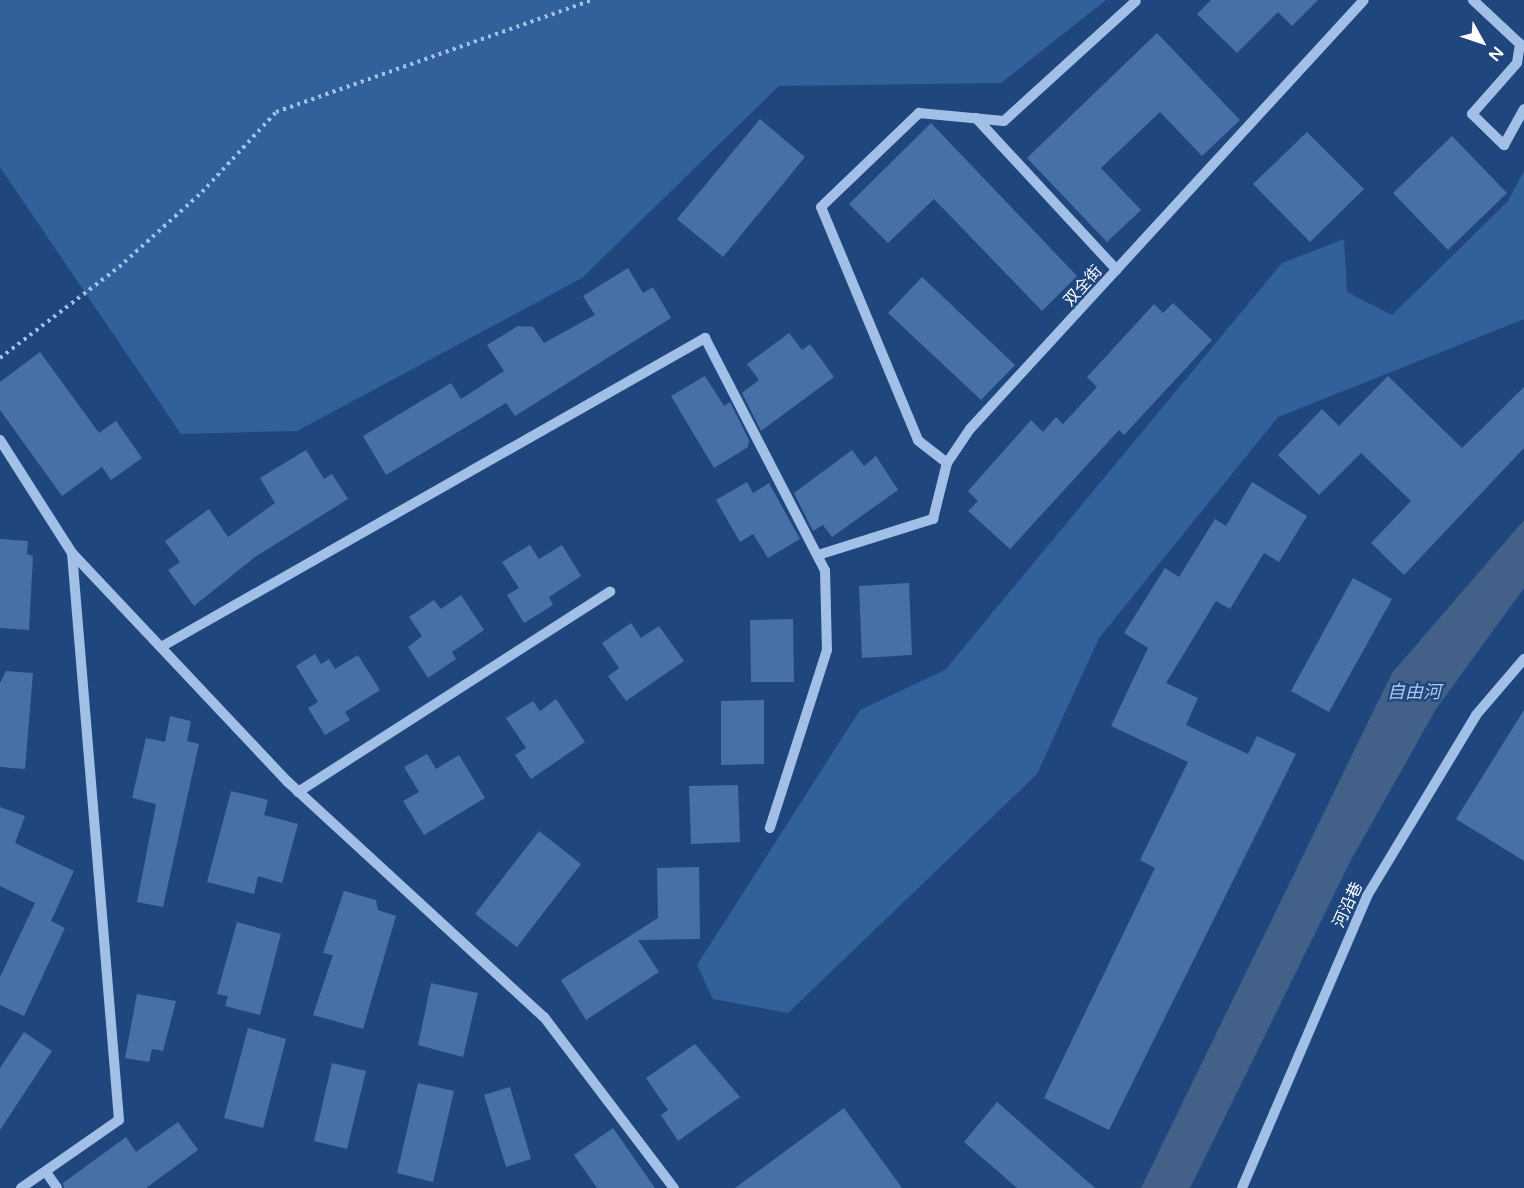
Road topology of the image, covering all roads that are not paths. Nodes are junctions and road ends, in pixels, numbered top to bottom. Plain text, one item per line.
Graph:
1 (1364, 0) edge
2 (1473, 0) edge
3 (1136, 1) edge
4 (1520, 66) edge
5 (1524, 109) edge
6 (976, 118) junction
7 (1117, 270) junction
8 (0, 440) edge
9 (947, 463) junction
10 (72, 553) junction
11 (818, 555) junction
12 (610, 592) dead end
13 (161, 647) junction
14 (1524, 659) edge
15 (298, 792) junction
16 (770, 828) dead end
17 (46, 1172) junction
18 (21, 1188) edge
19 (57, 1188) edge
20 (674, 1188) edge
21 (1242, 1188) edge

1 - 7 street, 双全街
2 - 4 street
3 - 6 street
4 - 5 street
6 - 7 street
6 - 9 street
7 - 9 street, 双全街
8 - 10 street
9 - 11 street, 双全街
10 - 13 street
10 - 17 street
11 - 13 street
11 - 16 street
12 - 15 street
13 - 15 street
14 - 21 street, 河沿巷
15 - 20 street
17 - 18 street
17 - 19 street

